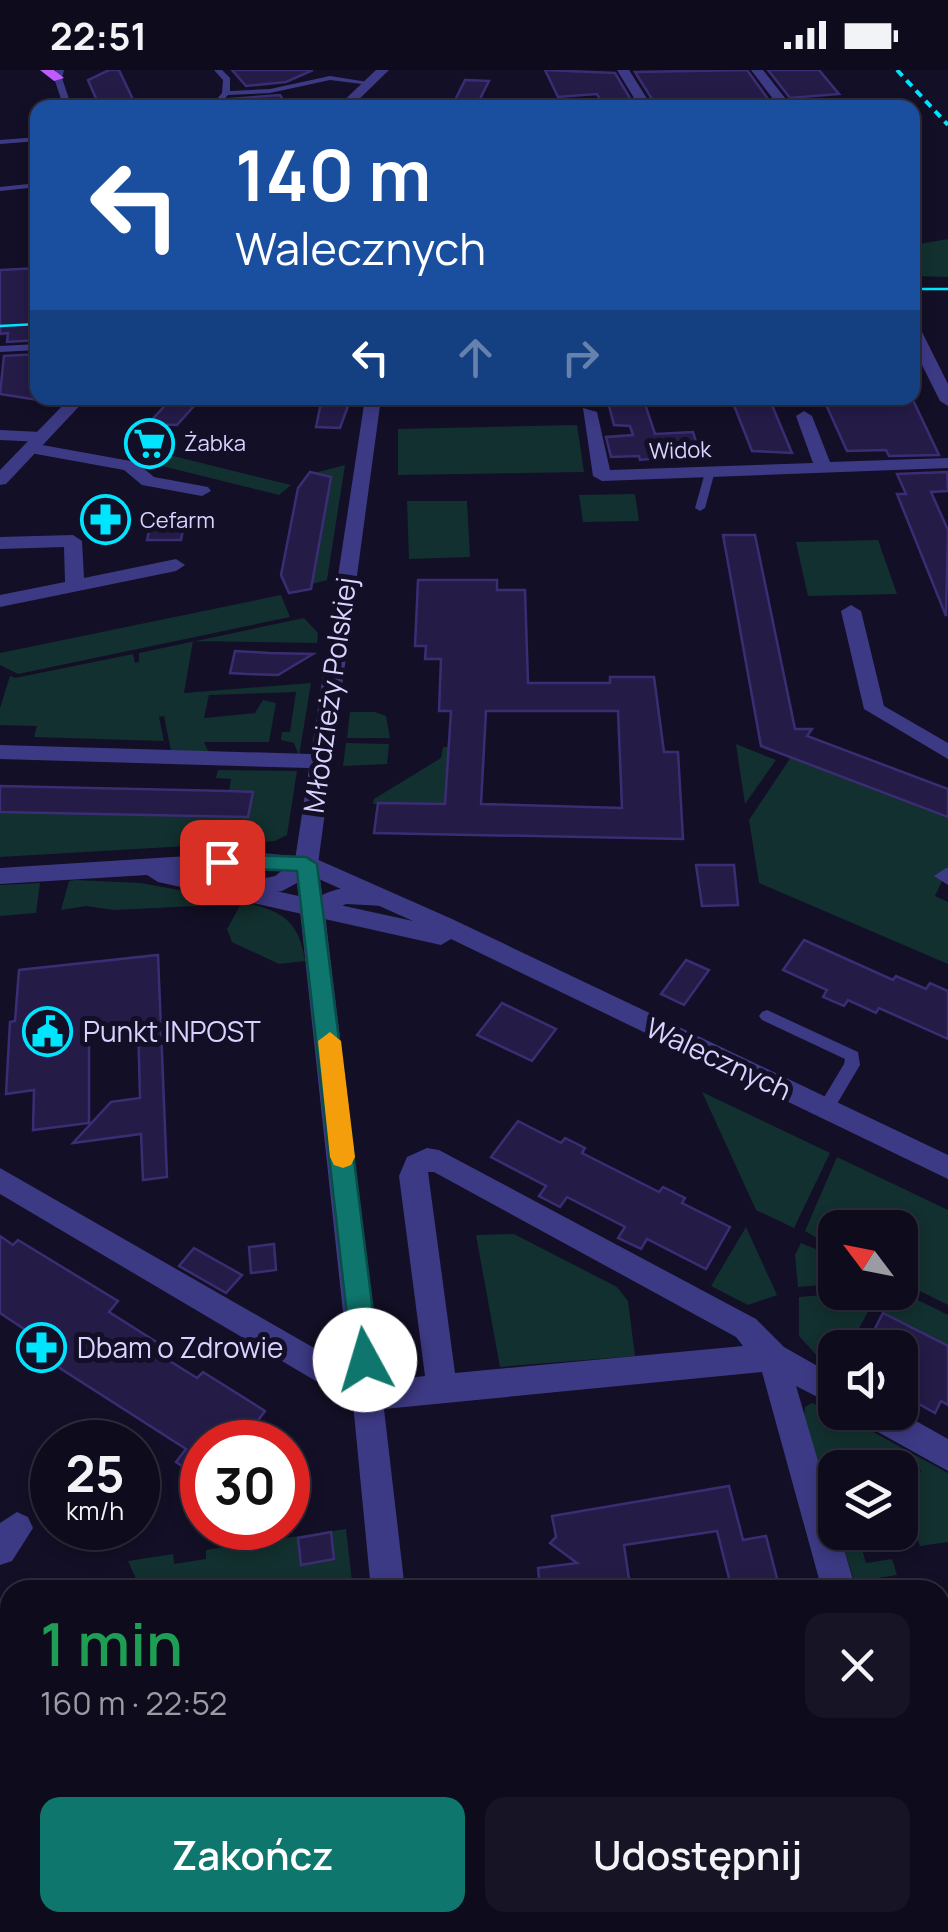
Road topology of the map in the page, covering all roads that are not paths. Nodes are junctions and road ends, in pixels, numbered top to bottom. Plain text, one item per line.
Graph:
1 (46, 70) edge
2 (218, 70) edge
3 (383, 70) edge
4 (623, 70) edge
5 (757, 70) edge
6 (59, 74) edge
7 (328, 74) edge
8 (370, 83) junction
9 (226, 92) junction
10 (66, 100) edge
11 (219, 100) edge
12 (351, 100) edge
13 (641, 100) edge
14 (781, 100) edge
15 (30, 140) edge
16 (0, 142) edge
17 (30, 186) edge
18 (0, 188) edge
19 (920, 344) edge
20 (30, 347) edge
21 (0, 349) edge
22 (948, 401) edge
23 (71, 405) edge
24 (372, 405) edge
25 (589, 412) dead end
26 (804, 416) dead end
27 (0, 435) edge
28 (36, 442) junction
29 (948, 463) edge
30 (824, 468) junction
31 (710, 471) junction
32 (0, 480) edge
33 (202, 491) dead end
34 (700, 508) dead end
35 (0, 543) edge
36 (176, 565) dead end
37 (76, 586) junction
38 (0, 601) edge
39 (851, 611) dead end
40 (0, 752) edge
41 (948, 752) edge
42 (320, 760) junction
43 (306, 864) junction
44 (108, 870) junction
45 (0, 876) edge
46 (239, 891) junction
47 (386, 899) junction
48 (314, 910) junction
49 (490, 950) junction
50 (768, 1016) dead end
51 (825, 1108) junction
52 (948, 1168) edge
53 (0, 1180) edge
54 (773, 1357) junction
55 (818, 1382) edge
56 (442, 1388) junction
57 (369, 1396) junction
58 (903, 1430) edge
59 (948, 1456) edge
60 (387, 1580) edge
61 (835, 1580) edge

1 - 6 main road
2 - 9 lane
3 - 8 street
4 - 13 street
5 - 14 street
6 - 10 lane
7 - 8 lane
7 - 9 lane
8 - 12 street
9 - 11 lane
15 - 16 lane
17 - 18 lane
19 - 22 street
20 - 21 lane
23 - 28 street
24 - 42 street, Młodzieży Polskiej
25 - 31 street, Widok
26 - 30 street
27 - 28 street
28 - 32 street
28 - 33 street
29 - 30 street, Widok
30 - 31 street, Widok
31 - 34 lane
35 - 37 street
36 - 37 street
37 - 38 street
39 - 41 street
40 - 42 street
42 - 43 street, Młodzieży Polskiej
43 - 44 street, Walecznych
43 - 46 street, Walecznych
43 - 47 street, Walecznych
43 - 48 street, Młodzieży Polskiej
44 - 45 street, Walecznych
44 - 46 street, Walecznych
46 - 48 street, Walecznych
47 - 48 street, Walecznych
47 - 49 street, Walecznych
48 - 49 street, Walecznych
48 - 57 street, Młodzieży Polskiej
49 - 51 street, Walecznych
50 - 51 lane
51 - 52 street, Walecznych
53 - 57 street
54 - 55 street
54 - 56 street
54 - 56 street
54 - 61 street
56 - 57 street
57 - 60 street, Młodzieży Polskiej
58 - 59 street

